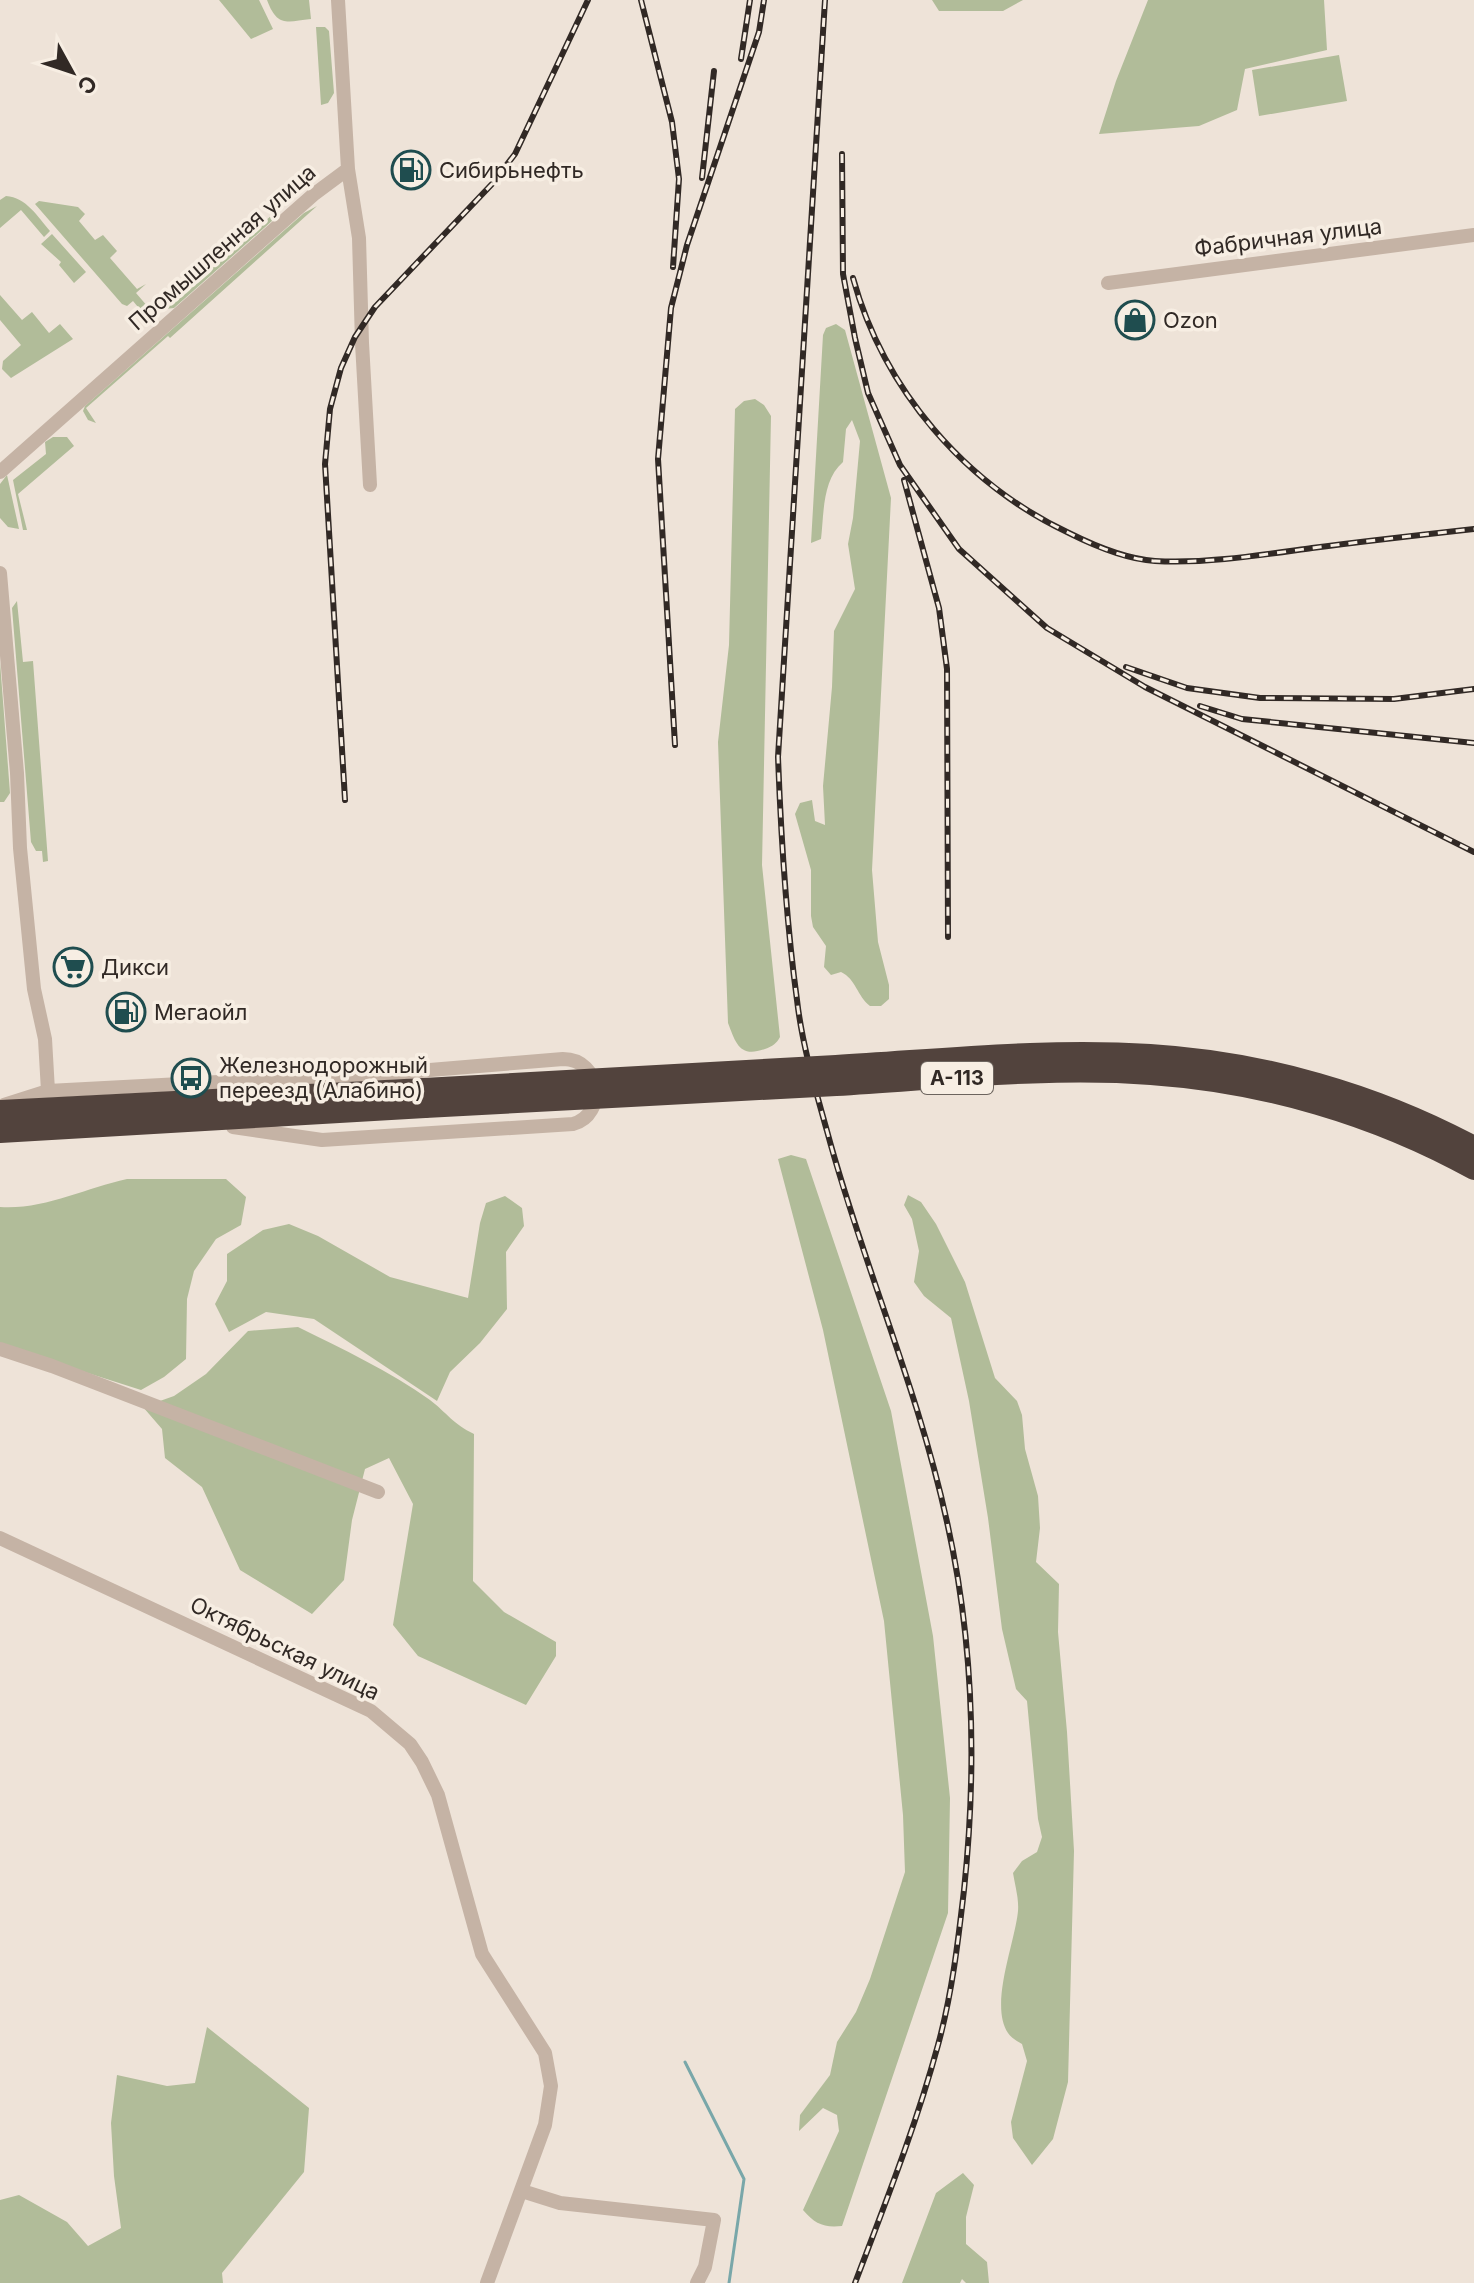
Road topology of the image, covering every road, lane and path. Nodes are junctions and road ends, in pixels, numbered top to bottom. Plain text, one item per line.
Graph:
1 (338, 0) edge
2 (348, 169) junction
3 (1474, 235) edge
4 (1108, 283) dead end
5 (0, 472) edge
6 (370, 485) dead end
7 (0, 573) edge
8 (224, 1082) junction
9 (48, 1091) junction
10 (301, 1095) junction
11 (425, 1098) junction
12 (0, 1108) edge
13 (151, 1122) junction
14 (0, 1132) edge
15 (1474, 1147) edge
16 (1474, 1169) edge
17 (0, 1349) edge
18 (378, 1492) dead end
19 (0, 1538) edge
20 (522, 2191) junction
21 (487, 2283) edge
22 (697, 2283) edge

1 - 2 street, Промышленная улица
2 - 5 street, Промышленная улица
2 - 6 street
3 - 4 street, Фабричная улица
7 - 9 street
8 - 9 street
8 - 10 street
8 - 13 street
9 - 12 street
10 - 11 highway, А-113
10 - 12 highway, А-113
11 - 13 highway, А-113
11 - 15 highway, А-113, bridge
11 - 16 highway, А-113, bridge
13 - 14 highway, А-113
17 - 18 street
19 - 20 street, Октябрьская улица
20 - 21 street, Октябрьская улица
20 - 22 street

